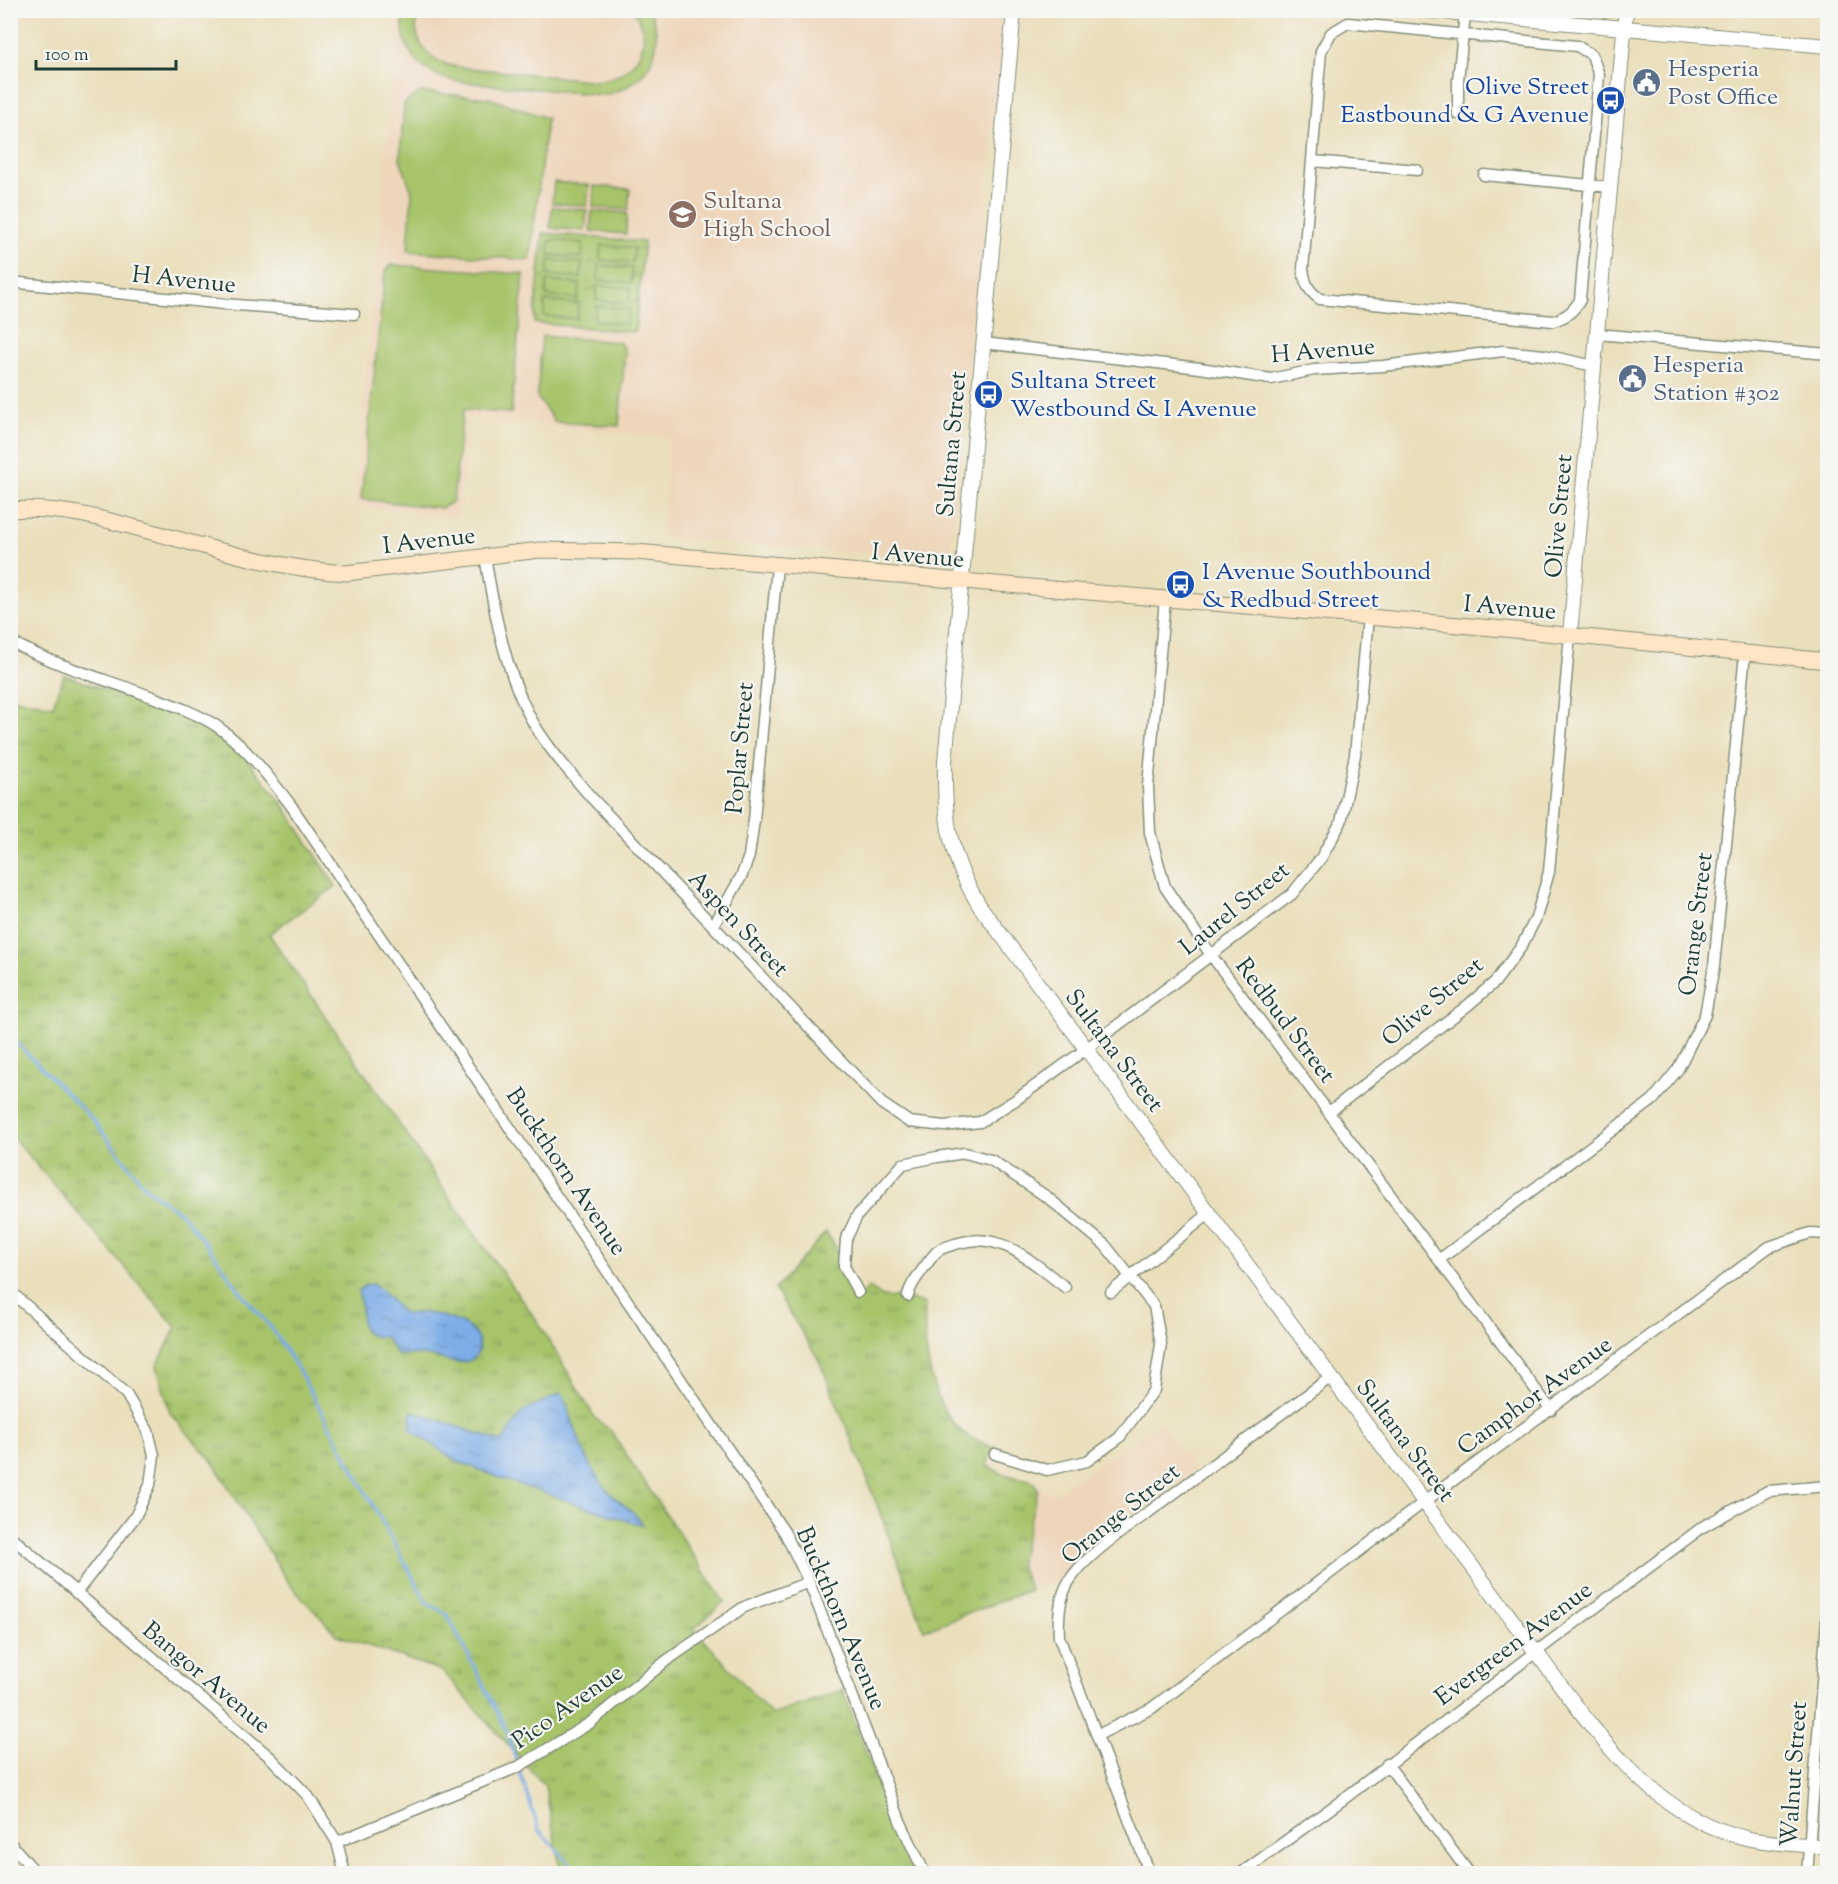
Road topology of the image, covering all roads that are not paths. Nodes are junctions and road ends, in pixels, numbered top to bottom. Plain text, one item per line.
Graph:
1 (1014, 10) edge
2 (1422, 10) edge
3 (1626, 10) edge
4 (1465, 14) junction
5 (1625, 27) junction
6 (1462, 34) junction
7 (1827, 46) edge
8 (1458, 114) dead end
9 (1313, 160) junction
10 (1418, 170) dead end
11 (1484, 175) dead end
12 (1588, 185) junction
13 (1610, 187) junction
14 (10, 282) edge
15 (354, 314) dead end
16 (1597, 334) junction
17 (983, 343) junction
18 (1827, 354) edge
19 (1594, 366) junction
20 (10, 510) edge
21 (486, 556) junction
22 (777, 566) junction
23 (962, 582) junction
24 (1165, 599) junction
25 (1368, 617) junction
26 (1570, 635) junction
27 (10, 641) edge
28 (1745, 653) junction
29 (1827, 661) edge
30 (714, 925) junction
31 (1210, 955) junction
32 (1086, 1049) junction
33 (1329, 1112) junction
34 (1210, 1213) junction
35 (1827, 1234) edge
36 (1440, 1259) junction
37 (1131, 1277) junction
38 (1065, 1287) dead end
39 (10, 1291) edge
40 (858, 1292) dead end
41 (1111, 1292) dead end
42 (908, 1296) dead end
43 (1331, 1377) junction
44 (1551, 1410) junction
45 (995, 1454) dead end
46 (1827, 1486) edge
47 (1424, 1502) junction
48 (10, 1536) edge
49 (809, 1582) junction
50 (76, 1593) junction
51 (1827, 1607) edge
52 (1536, 1652) junction
53 (1098, 1735) junction
54 (1387, 1764) junction
55 (337, 1842) junction
56 (10, 1843) edge
57 (1809, 1845) junction
58 (1827, 1847) edge
59 (37, 1874) edge
60 (345, 1874) edge
61 (925, 1874) edge
62 (1150, 1874) edge
63 (1240, 1874) edge
64 (1470, 1874) edge
65 (1807, 1874) edge

1 - 17 street, Sultana Street
2 - 4 street
3 - 5 street, Olive Street
4 - 5 street
4 - 6 street
5 - 7 street
5 - 13 street, Olive Street
6 - 8 street
6 - 9 street
6 - 12 street
9 - 10 street
9 - 12 street
11 - 12 street
12 - 13 street
13 - 16 street, Olive Street
14 - 15 street, H Avenue
16 - 18 street
16 - 19 street, Olive Street
17 - 19 street, H Avenue
17 - 23 street, Sultana Street
19 - 26 street, Olive Street
20 - 21 main road, I Avenue
21 - 22 main road, I Avenue
21 - 30 street, Aspen Street
22 - 23 main road, I Avenue
22 - 30 street, Poplar Street
23 - 24 main road, I Avenue
23 - 32 street, Sultana Street
24 - 25 main road, I Avenue
24 - 31 street, Redbud Street
25 - 26 main road, I Avenue
25 - 31 street, Laurel Street
26 - 28 main road, I Avenue
26 - 33 street, Olive Street
27 - 49 street, Buckthorn Avenue
28 - 29 main road, I Avenue
28 - 36 street, Orange Street
30 - 32 street, Aspen Street
31 - 32 street, Laurel Street
31 - 33 street, Redbud Street
32 - 34 street, Sultana Street
33 - 36 street, Redbud Street
34 - 37 street
34 - 43 street, Sultana Street
35 - 44 street, Camphor Avenue
36 - 44 street, Redbud Street
37 - 40 street
37 - 41 street
37 - 45 street
38 - 42 street
39 - 50 street
43 - 47 street, Sultana Street
43 - 53 street, Orange Street
44 - 47 street, Camphor Avenue
46 - 52 street, Evergreen Avenue
47 - 52 street, Sultana Street
47 - 53 street, Camphor Avenue
48 - 50 street, Bangor Avenue
49 - 55 street, Pico Avenue
49 - 61 street, Buckthorn Avenue
50 - 55 street, Bangor Avenue
51 - 57 street, Walnut Street
52 - 54 street, Evergreen Avenue
52 - 57 street, Sultana Street
53 - 62 street, Orange Street
54 - 63 street, Evergreen Avenue
54 - 64 street
55 - 60 street, Bangor Avenue
56 - 59 street
57 - 58 street, Sultana Street
57 - 65 street, Walnut Street

